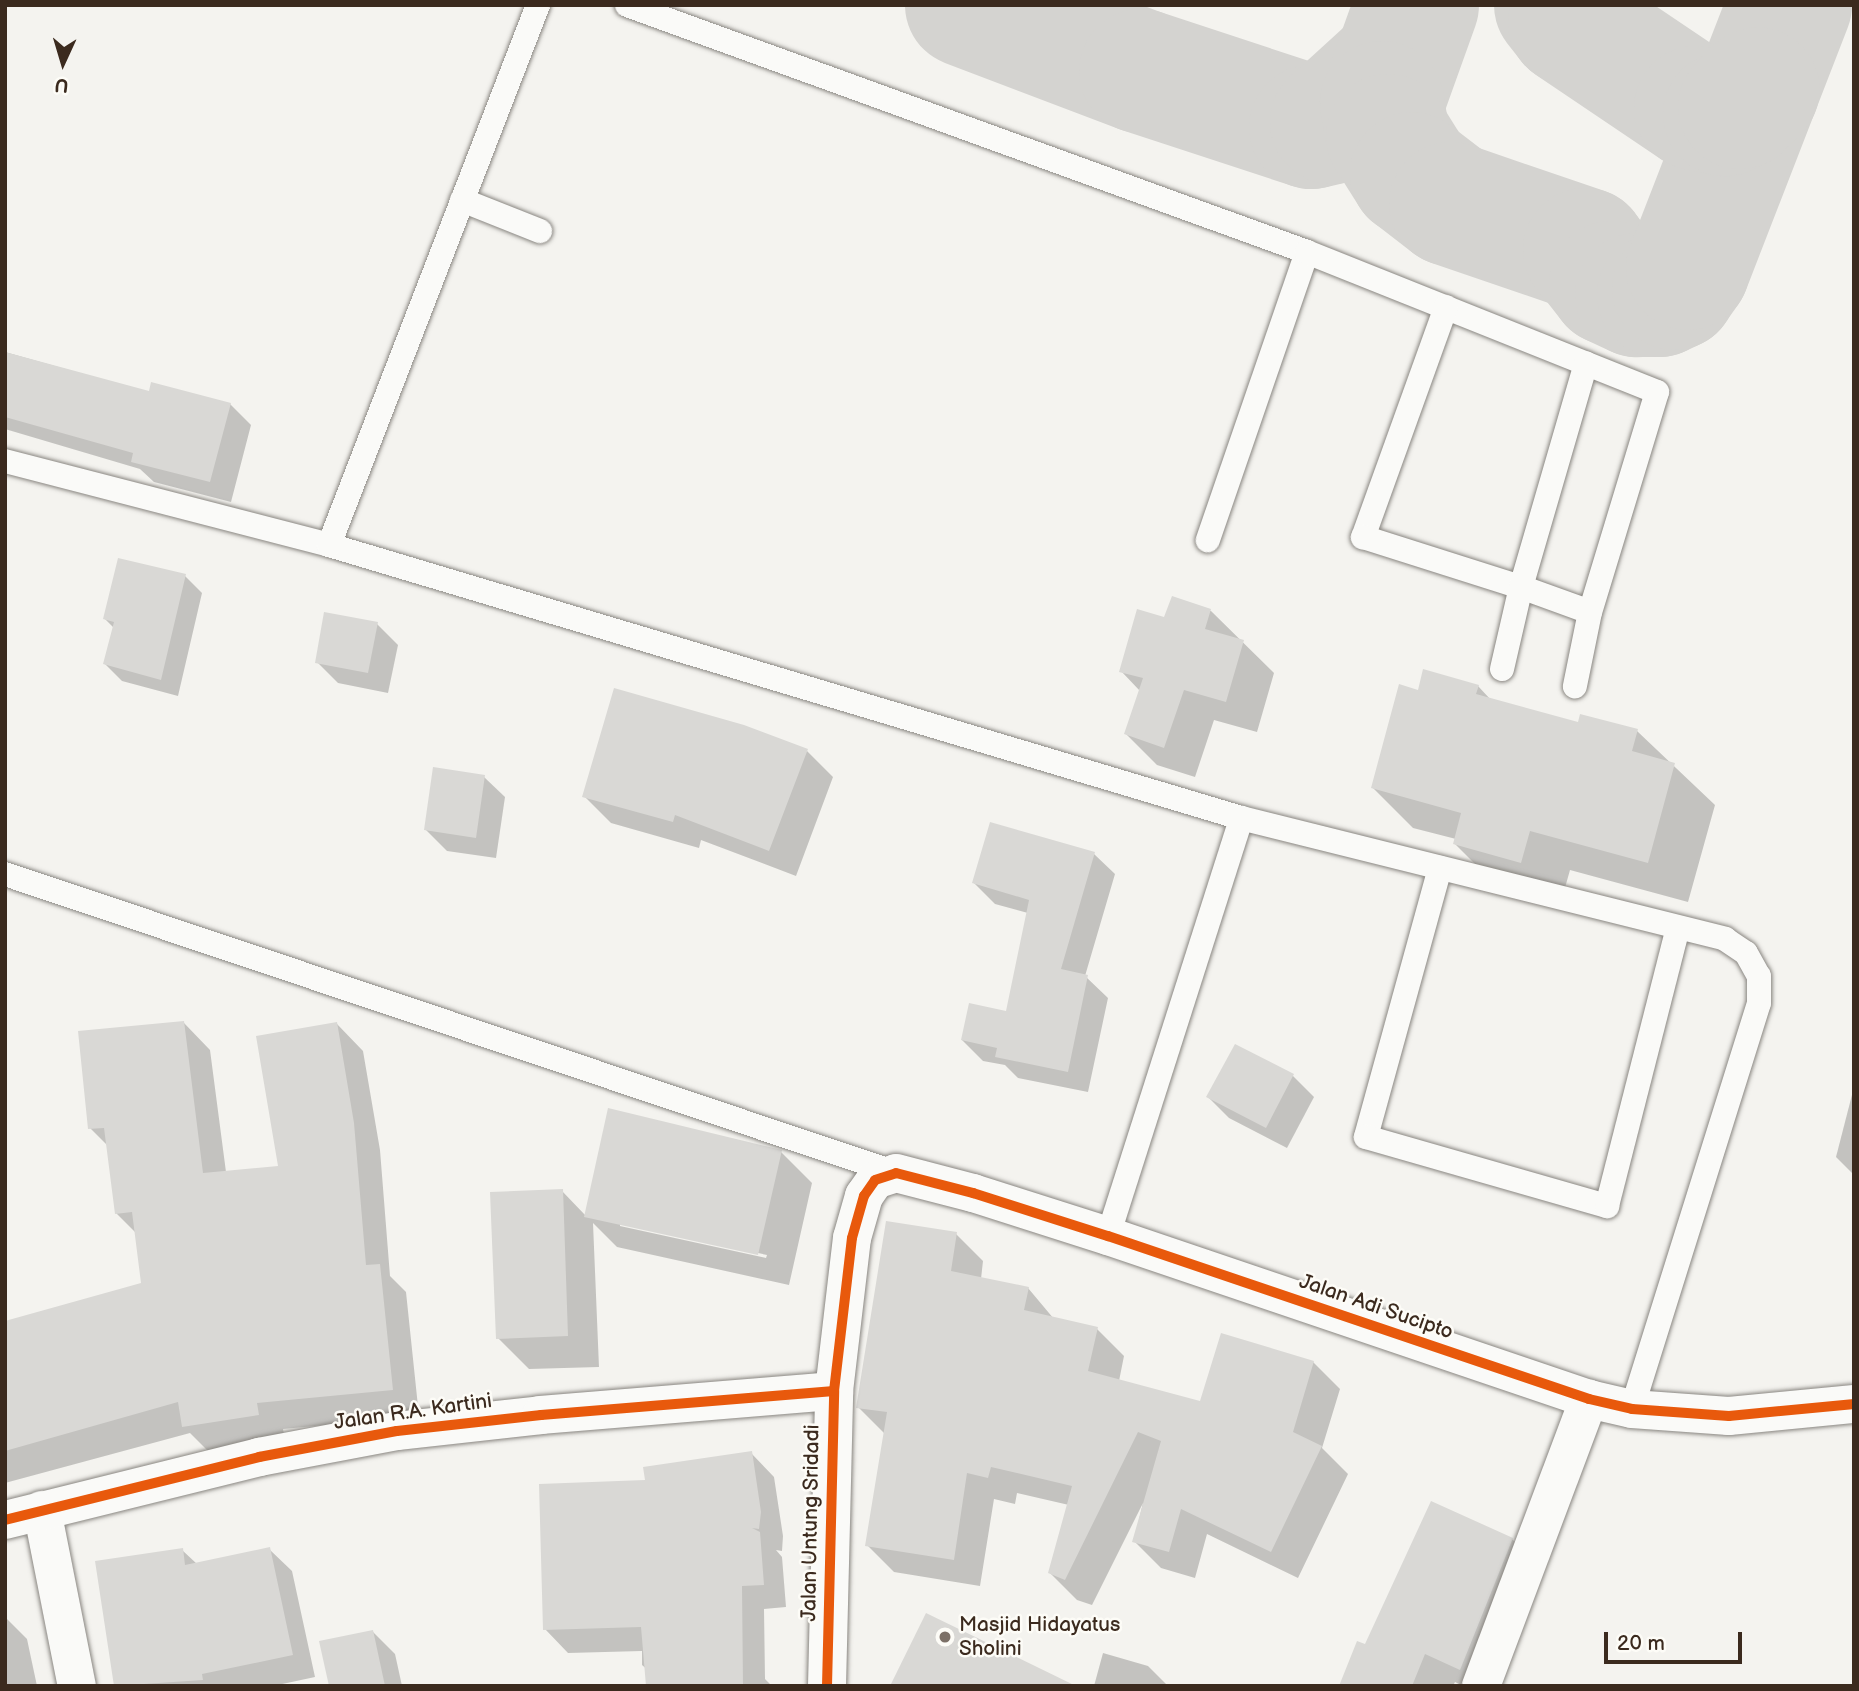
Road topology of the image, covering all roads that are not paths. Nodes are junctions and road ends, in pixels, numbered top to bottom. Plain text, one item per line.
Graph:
1 (538, 5) edge
2 (627, 5) edge
3 (462, 200) junction
4 (540, 231) dead end
5 (1307, 252) junction
6 (1446, 307) junction
7 (1586, 363) junction
8 (5, 461) edge
9 (1208, 540) dead end
10 (329, 545) junction
11 (1521, 587) junction
12 (1590, 612) junction
13 (1502, 670) dead end
14 (1574, 686) dead end
15 (1241, 818) junction
16 (1440, 868) junction
17 (5, 874) edge
18 (1678, 928) junction
19 (896, 1174) junction
20 (1108, 1237) junction
21 (834, 1391) junction
22 (1588, 1399) junction
23 (1854, 1404) edge
24 (1632, 1409) junction
25 (42, 1510) junction
26 (5, 1520) edge
27 (77, 1686) edge
28 (827, 1686) edge
29 (1482, 1686) edge

1 - 3 lane
2 - 5 lane
3 - 4 lane
3 - 10 lane
5 - 6 lane
5 - 9 lane
6 - 7 lane
6 - 11 lane
7 - 11 lane
7 - 12 lane
8 - 10 lane
10 - 15 lane
11 - 12 lane
11 - 13 lane
12 - 14 lane
15 - 16 lane
15 - 20 lane
16 - 18 lane
16 - 18 lane
17 - 19 lane
18 - 24 lane
19 - 20 street, Jalan Adi Sucipto
19 - 21 street, Jalan Untung Sridadi
20 - 22 street, Jalan Adi Sucipto
21 - 25 street, Jalan R.A. Kartini
21 - 28 street, Jalan Untung Sridadi
22 - 24 street, Jalan Adi Sucipto
22 - 29 street
23 - 24 street, Jalan Adi Sucipto
25 - 26 street, Jalan R.A. Kartini
25 - 27 street

